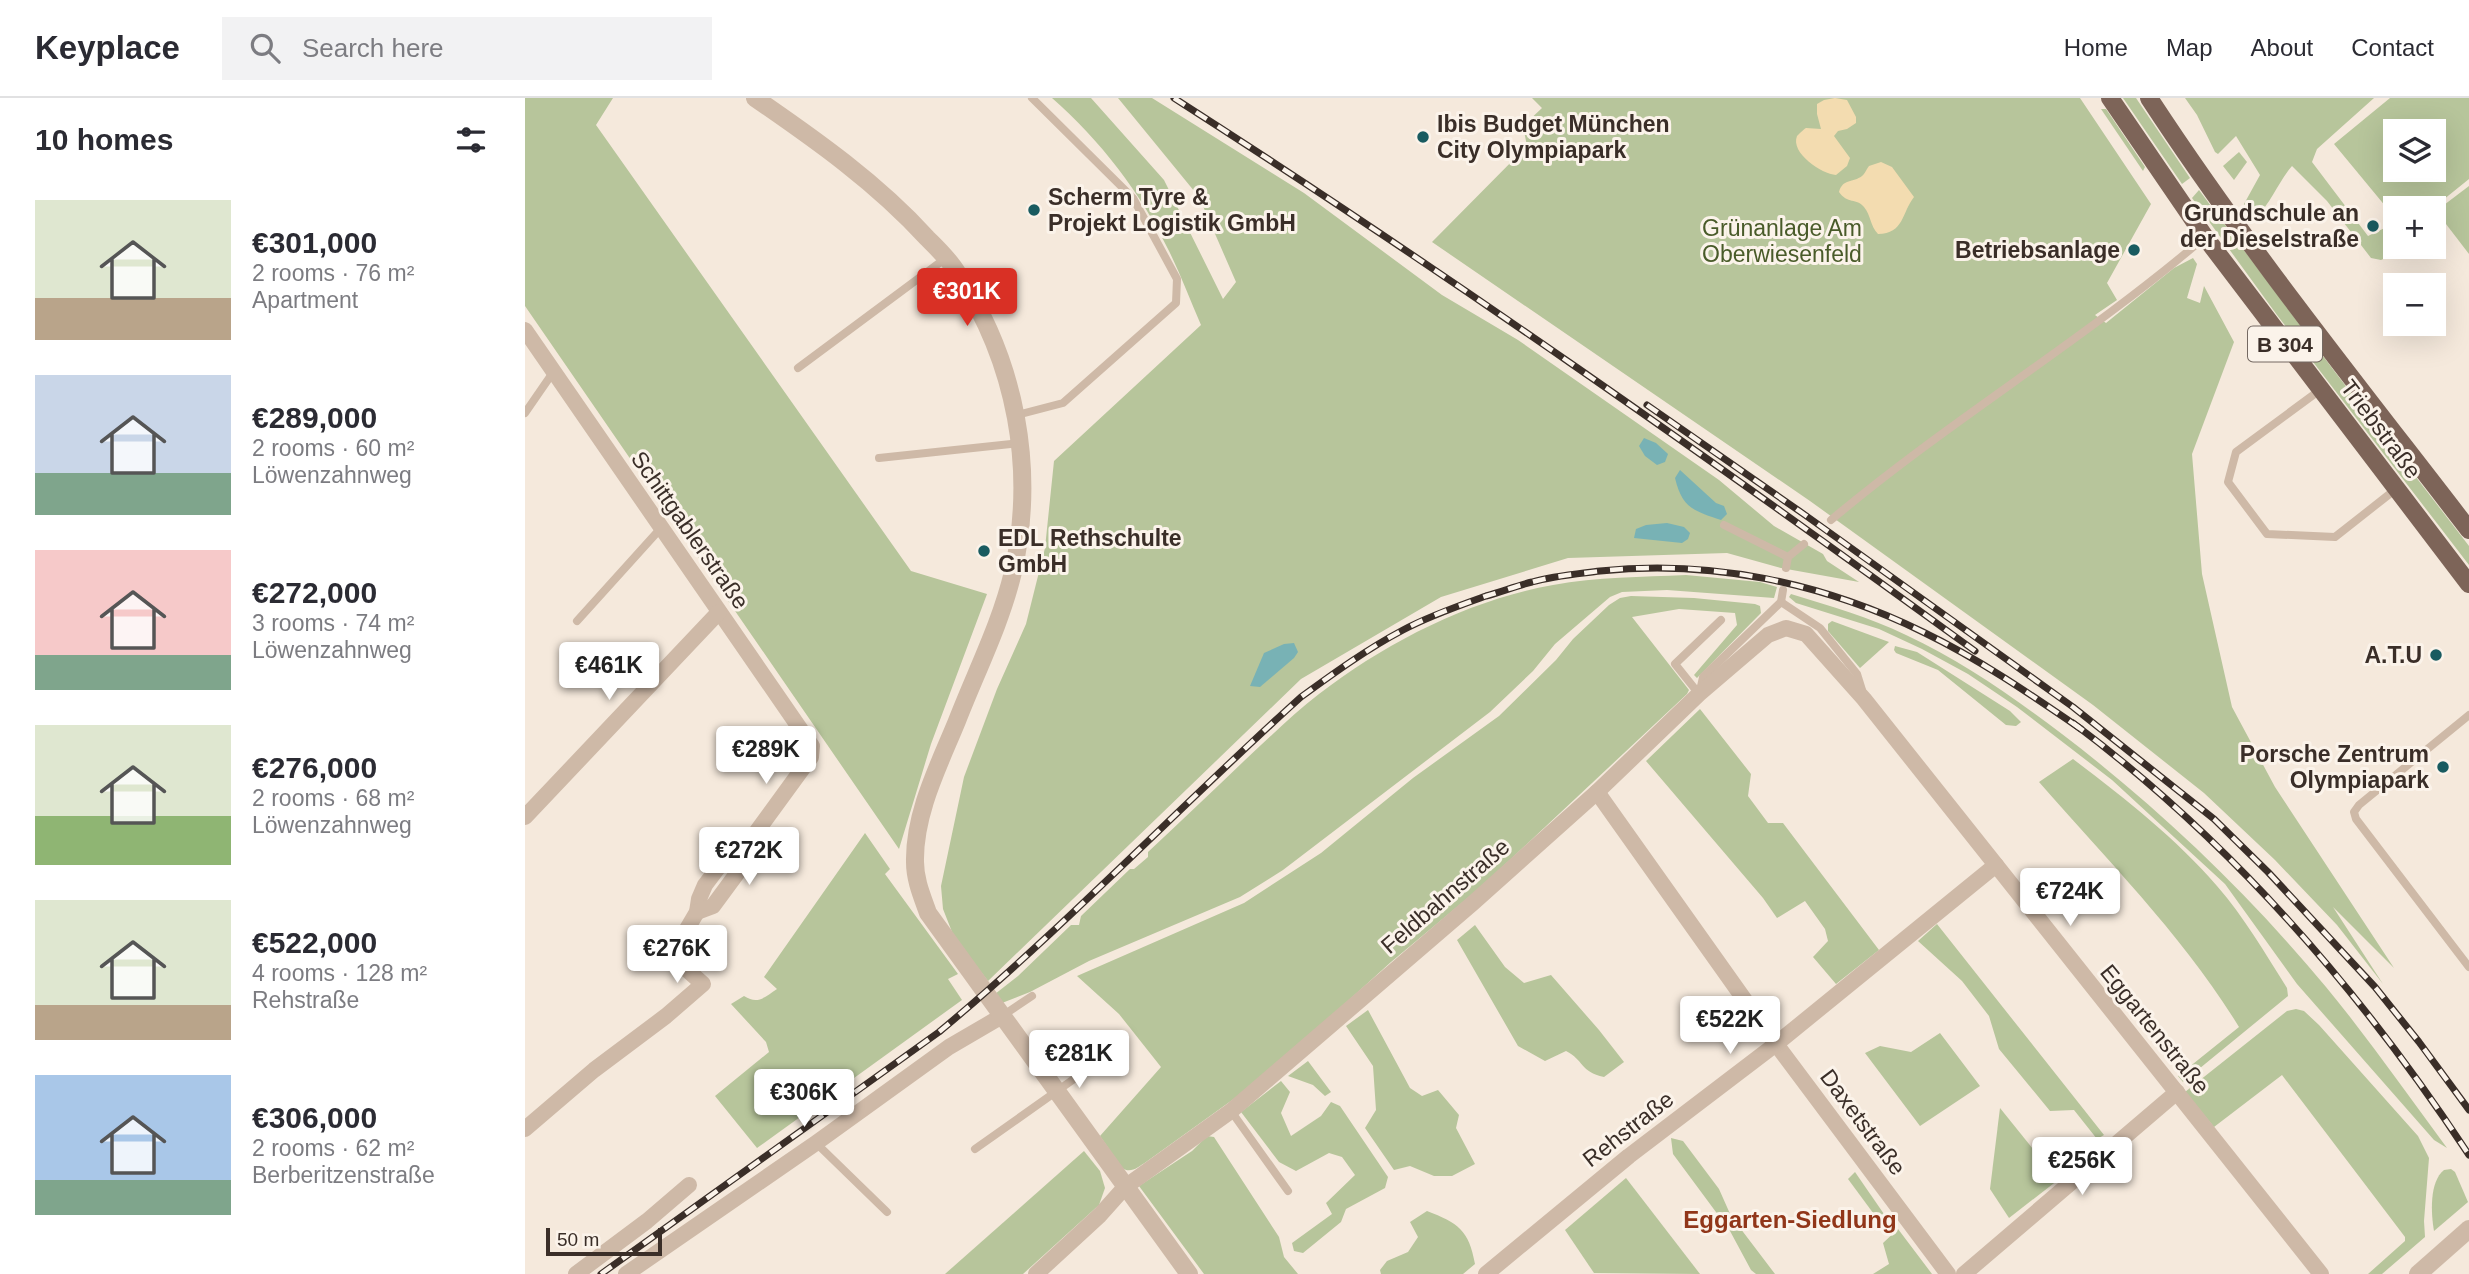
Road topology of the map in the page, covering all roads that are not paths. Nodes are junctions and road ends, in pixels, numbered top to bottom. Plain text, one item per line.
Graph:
1 (755, 98) edge
2 (1032, 98) edge
3 (2110, 98) edge
4 (2150, 98) edge
5 (2205, 237) junction
6 (946, 258) junction
7 (525, 330) edge
8 (798, 368) dead end
9 (554, 371) junction
10 (2320, 390) junction
11 (525, 413) edge
12 (1017, 415) junction
13 (1020, 443) junction
14 (879, 458) dead end
15 (2396, 489) junction
16 (1831, 520) dead end
17 (1724, 525) dead end
18 (661, 528) junction
19 (2469, 530) edge
20 (1804, 544) dead end
21 (1788, 558) junction
22 (1786, 568) dead end
23 (2469, 583) edge
24 (1783, 590) dead end
25 (1781, 602) junction
26 (719, 612) junction
27 (1721, 620) dead end
28 (577, 621) dead end
29 (1786, 628) joint
30 (1699, 694) junction
31 (1864, 699) junction
32 (2469, 715) edge
33 (1597, 792) junction
34 (525, 817) edge
35 (753, 844) junction
36 (769, 859) dead end
37 (1996, 865) junction
38 (697, 912) junction
39 (2469, 967) edge
40 (1032, 996) dead end
41 (1002, 1016) junction
42 (1776, 1044) junction
43 (1081, 1074) dead end
44 (1057, 1092) junction
45 (2177, 1092) junction
46 (1231, 1111) junction
47 (525, 1129) edge
48 (816, 1143) junction
49 (975, 1149) dead end
50 (688, 1185) dead end
51 (1125, 1188) junction
52 (1288, 1191) dead end
53 (887, 1212) dead end
54 (2469, 1229) edge
55 (576, 1274) edge
56 (626, 1274) edge
57 (1036, 1274) edge
58 (1189, 1274) edge
59 (1486, 1274) edge
60 (1948, 1274) edge
61 (1964, 1274) edge
62 (2321, 1274) edge
63 (2419, 1274) edge

1 - 6 street
2 - 12 lane
3 - 5 main road, Triebstraße / B 304
4 - 19 main road, Triebstraße / B 304
5 - 10 main road, Triebstraße / B 304
5 - 16 lane
6 - 8 lane
6 - 12 street
7 - 9 street, Schittgablerstraße
9 - 11 lane
9 - 18 street, Schittgablerstraße
10 - 15 main road, Triebstraße / B 304
10 - 15 lane
12 - 13 street
13 - 14 lane
13 - 41 street
15 - 23 main road, Triebstraße / B 304
17 - 21 lane
18 - 26 street, Schittgablerstraße
18 - 28 lane
20 - 21 lane
21 - 22 lane
24 - 25 lane
25 - 30 lane
25 - 31 lane
26 - 34 street
26 - 35 street, Schittgablerstraße
27 - 30 lane
29 - 30 street, Feldbahnstraße
29 - 31 street, Eggartenstraße
30 - 33 street, Feldbahnstraße
31 - 37 street, Eggartenstraße
32 - 39 lane
33 - 42 street, Daxetstraße
33 - 46 street, Feldbahnstraße
35 - 36 lane
35 - 38 street
35 - 38 street
37 - 42 street, Rehstraße
37 - 45 street, Eggartenstraße
38 - 47 street
40 - 41 lane
41 - 44 street
41 - 48 street
42 - 59 street, Rehstraße
42 - 60 street, Daxetstraße
43 - 44 lane
44 - 49 lane
44 - 51 street
45 - 61 street
45 - 62 street, Eggartenstraße
46 - 51 street, Feldbahnstraße
46 - 52 lane
48 - 53 lane
48 - 56 street
50 - 55 street
51 - 57 street, Feldbahnstraße
51 - 58 street
54 - 63 street

